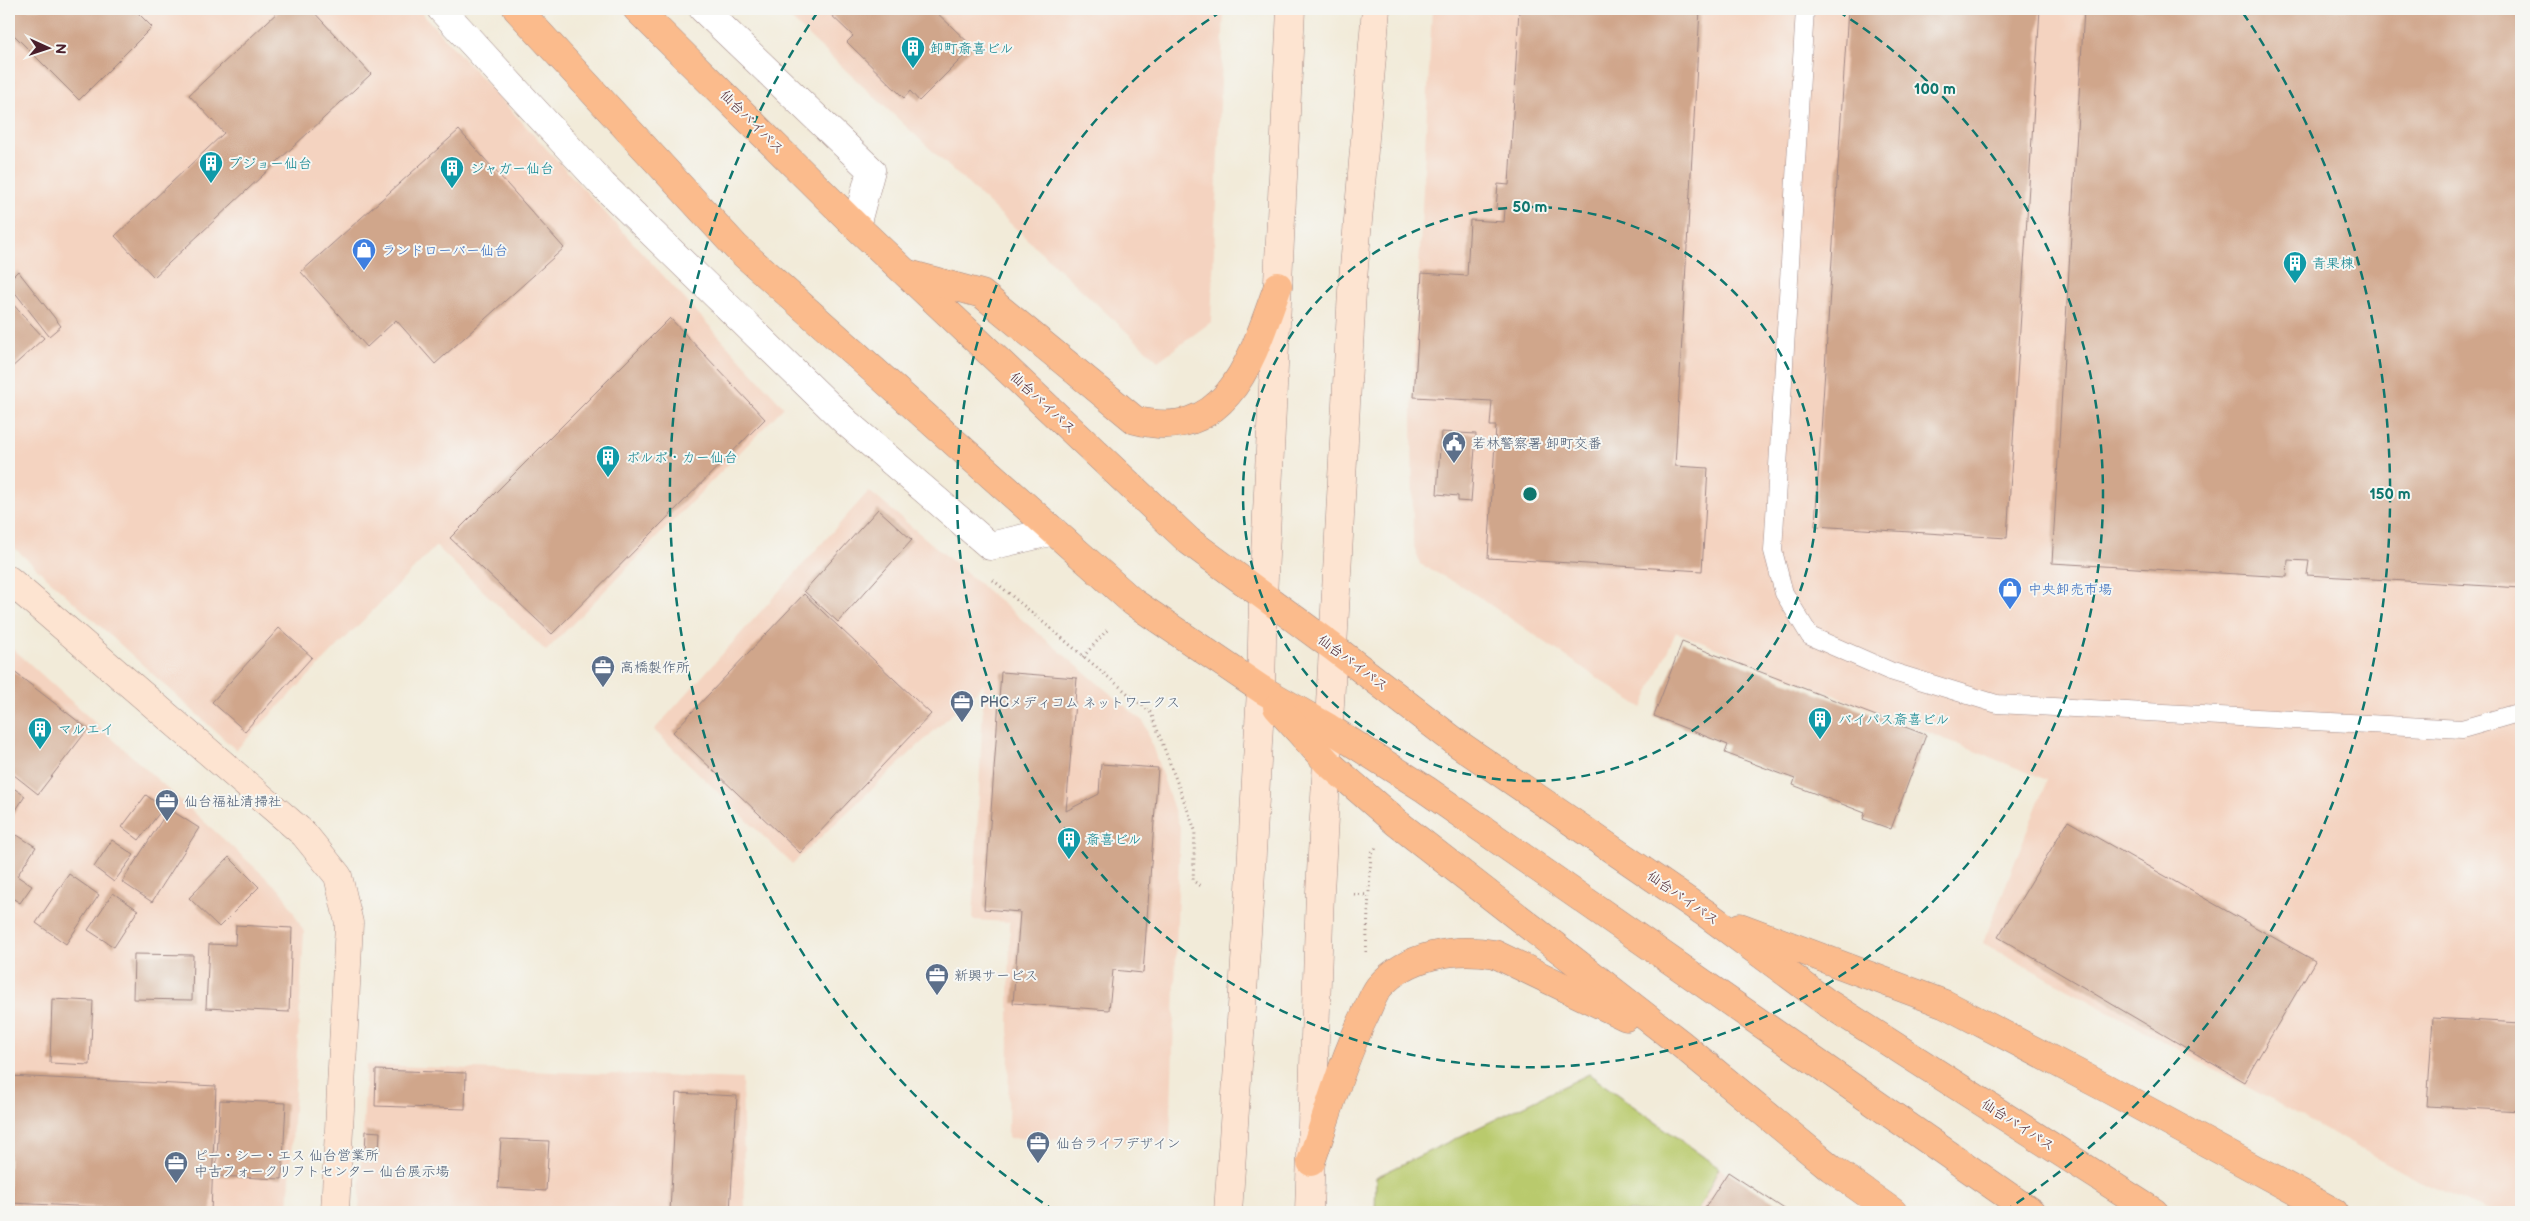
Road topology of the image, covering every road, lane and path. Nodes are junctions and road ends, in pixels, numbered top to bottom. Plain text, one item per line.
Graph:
1 (440, 9) edge
2 (517, 9) edge
3 (637, 9) edge
4 (703, 9) edge
5 (1291, 9) edge
6 (1376, 9) edge
7 (1805, 9) edge
8 (856, 226) junction
9 (905, 272) junction
10 (1278, 286) junction
11 (1054, 531) junction
12 (9, 580) edge
13 (1263, 597) junction
14 (1108, 629) dead end
15 (1334, 648) junction
16 (1083, 657) dead end
17 (1261, 689) junction
18 (2521, 712) edge
19 (1329, 728) junction
20 (1327, 762) junction
21 (1381, 843) dead end
22 (1350, 894) dead end
23 (1368, 895) junction
24 (1708, 914) junction
25 (1366, 961) dead end
26 (1681, 1044) junction
27 (1311, 1162) junction
28 (335, 1212) edge
29 (1228, 1212) edge
30 (1309, 1212) edge
31 (1892, 1212) edge
32 (2031, 1212) edge
33 (2154, 1212) edge
34 (2334, 1212) edge

1 - 11 street
2 - 11 highway
3 - 8 highway, 仙台バイパス
4 - 8 street
5 - 10 street
6 - 15 street
7 - 18 lane
8 - 9 highway, 仙台バイパス
9 - 10 highway
9 - 13 highway, 仙台バイパス
10 - 13 street
11 - 17 highway
12 - 28 street
13 - 15 highway, 仙台バイパス
13 - 17 street
14 - 16 path
15 - 19 street
15 - 24 highway, 仙台バイパス
17 - 19 highway
17 - 20 highway
17 - 29 street
19 - 20 street
19 - 32 highway
20 - 26 highway
20 - 27 street
21 - 23 path
22 - 23 path
23 - 25 path
24 - 33 highway, 仙台バイパス
24 - 34 highway
26 - 27 highway
26 - 31 highway
27 - 30 street

